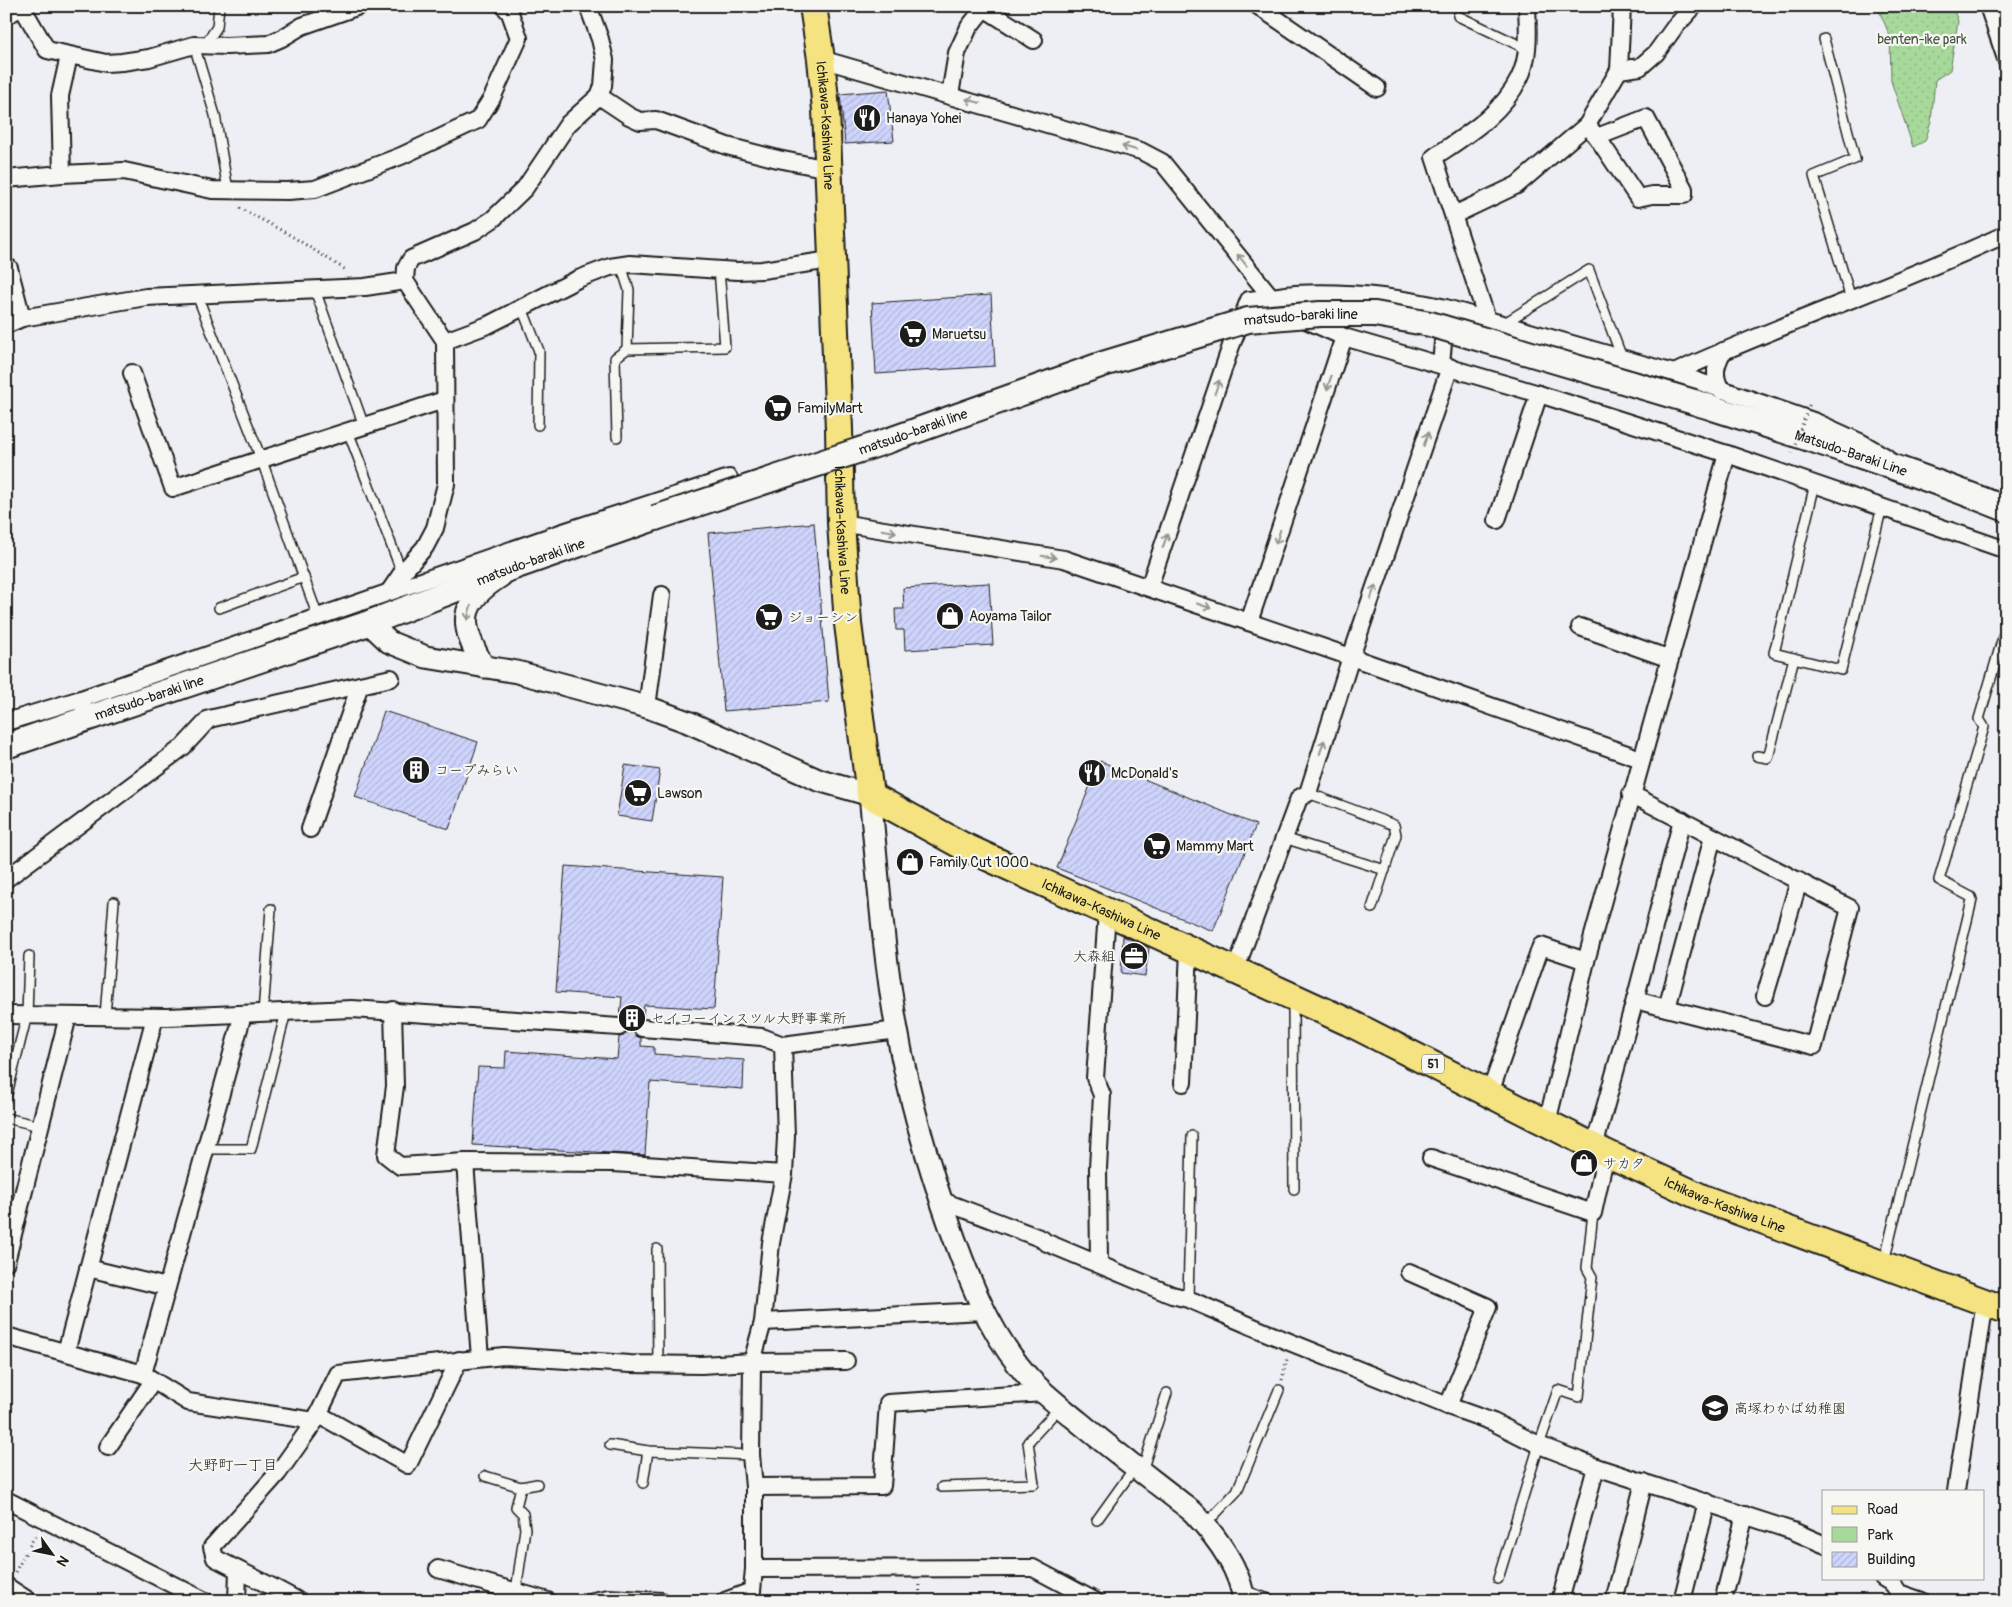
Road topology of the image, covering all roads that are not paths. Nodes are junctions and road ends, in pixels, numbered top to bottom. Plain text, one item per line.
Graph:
1 (219, 6) edge
2 (359, 6) edge
3 (504, 6) edge
4 (588, 6) edge
5 (813, 6) edge
6 (1258, 6) edge
7 (1527, 6) edge
8 (1622, 6) edge
9 (1694, 6) edge
10 (23, 7) edge
11 (1996, 15) edge
12 (6, 16) edge
13 (1458, 16) dead end
14 (1824, 39) dead end
15 (1034, 40) dead end
16 (200, 45) junction
17 (1527, 49) junction
18 (69, 56) junction
19 (2005, 56) edge
20 (821, 59) junction
21 (1619, 70) junction
22 (2006, 71) edge
23 (1377, 88) dead end
24 (950, 94) junction
25 (599, 96) junction
26 (1592, 131) junction
27 (828, 169) junction
28 (62, 174) junction
29 (6, 179) edge
30 (226, 190) junction
31 (1454, 215) junction
32 (2006, 234) edge
33 (831, 260) junction
34 (621, 265) junction
35 (6, 268) edge
36 (719, 269) junction
37 (405, 281) junction
38 (315, 290) junction
39 (197, 295) junction
40 (1272, 298) junction
41 (1851, 299) junction
42 (522, 308) junction
43 (1446, 308) junction
44 (22, 318) junction
45 (1487, 319) junction
46 (1503, 324) junction
47 (6, 325) edge
48 (1344, 337) junction
49 (445, 341) junction
50 (627, 349) junction
51 (1723, 351) junction
52 (1622, 358) junction
53 (1446, 366) junction
54 (132, 373) dead end
55 (1674, 373) junction
56 (1721, 390) junction
57 (1539, 394) junction
58 (444, 400) junction
59 (1694, 402) joint
60 (538, 424) dead end
61 (364, 426) junction
62 (348, 431) junction
63 (617, 437) dead end
64 (1726, 454) junction
65 (262, 461) junction
66 (1919, 477) junction
67 (729, 478) dead end
68 (1815, 484) junction
69 (1882, 507) junction
70 (2006, 509) edge
71 (1497, 520) dead end
72 (841, 522) junction
73 (2006, 550) edge
74 (514, 568) junction
75 (402, 573) junction
76 (304, 577) junction
77 (1149, 587) junction
78 (389, 592) junction
79 (662, 595) dead end
80 (219, 608) dead end
81 (318, 617) junction
82 (1250, 622) junction
83 (369, 623) junction
84 (2006, 627) edge
85 (1580, 628) dead end
86 (1351, 657) junction
87 (1794, 658) junction
88 (1670, 660) junction
89 (484, 667) junction
90 (391, 678) dead end
91 (360, 684) junction
92 (647, 707) junction
93 (84, 709) junction
94 (6, 722) edge
95 (6, 746) edge
96 (1757, 756) dead end
97 (1641, 759) junction
98 (1308, 793) junction
99 (1631, 794) junction
100 (870, 795) junction
101 (1682, 820) junction
102 (310, 829) dead end
103 (1713, 837) junction
104 (1284, 838) junction
105 (1385, 870) junction
106 (6, 879) edge
107 (1800, 882) junction
108 (114, 902) dead end
109 (1372, 908) dead end
110 (271, 909) dead end
111 (1107, 913) junction
112 (1189, 950) junction
113 (29, 956) dead end
114 (1586, 961) junction
115 (1235, 971) junction
116 (1765, 996) dead end
117 (1293, 998) junction
118 (1635, 1000) junction
119 (1667, 1008) junction
120 (393, 1010) junction
121 (286, 1012) junction
122 (263, 1013) junction
123 (243, 1014) junction
124 (6, 1015) edge
125 (27, 1015) junction
126 (68, 1016) junction
127 (105, 1016) junction
128 (155, 1017) junction
129 (620, 1027) tunnel mouth
130 (642, 1028) tunnel mouth
131 (897, 1030) junction
132 (783, 1045) junction
133 (1183, 1083) dead end
134 (1490, 1093) junction
135 (6, 1098) edge
136 (6, 1118) edge
137 (1547, 1123) junction
138 (40, 1126) junction
139 (1192, 1136) dead end
140 (206, 1149) junction
141 (1600, 1150) junction
142 (1431, 1158) dead end
143 (465, 1162) junction
144 (784, 1174) junction
145 (1294, 1189) dead end
146 (940, 1200) junction
147 (1593, 1213) junction
148 (657, 1249) dead end
149 (6, 1262) edge
150 (1098, 1264) junction
151 (1883, 1266) junction
152 (88, 1268) junction
153 (1409, 1272) dead end
154 (167, 1288) junction
155 (1188, 1299) junction
156 (1995, 1306) edge
157 (984, 1311) junction
158 (763, 1322) junction
159 (6, 1336) edge
160 (66, 1352) junction
161 (480, 1358) junction
162 (459, 1360) junction
163 (846, 1361) dead end
164 (752, 1362) junction
165 (658, 1364) junction
166 (148, 1377) junction
167 (1279, 1390) road end
168 (1044, 1393) junction
169 (1167, 1393) dead end
170 (1448, 1406) junction
171 (1060, 1407) junction
172 (316, 1418) junction
173 (610, 1445) dead end
174 (1539, 1445) junction
175 (108, 1447) dead end
176 (648, 1452) junction
177 (751, 1455) junction
178 (1596, 1467) junction
179 (1139, 1470) junction
180 (484, 1476) dead end
181 (1644, 1482) junction
182 (643, 1483) dead end
183 (537, 1484) dead end
184 (520, 1487) junction
185 (754, 1487) junction
186 (942, 1487) dead end
187 (1956, 1490) edge
188 (6, 1500) edge
189 (1707, 1502) junction
190 (1745, 1516) junction
191 (1097, 1520) dead end
192 (1205, 1525) junction
193 (1822, 1544) edge
194 (754, 1568) junction
195 (438, 1569) dead end
196 (238, 1570) junction
197 (1498, 1579) dead end
198 (1887, 1580) edge
199 (6, 1586) edge
200 (516, 1591) junction
201 (1243, 1595) edge
202 (753, 1596) edge
203 (1897, 1597) edge
204 (7, 1601) edge
205 (29, 1601) edge
206 (205, 1601) edge
207 (237, 1601) edge
208 (298, 1601) edge
209 (548, 1601) edge
210 (593, 1601) edge
211 (662, 1601) edge
212 (725, 1601) edge
213 (1095, 1601) edge
214 (1274, 1601) edge
215 (1560, 1601) edge
216 (1614, 1601) edge
217 (1682, 1601) edge
218 (1724, 1601) edge
219 (1922, 1601) edge

1 - 16 lane
2 - 16 street
3 - 30 street
4 - 25 street
5 - 20 main road, Ichikawa-Kashiwa Line
6 - 23 street
7 - 17 street
8 - 21 street
9 - 21 street
10 - 12 street
10 - 18 street
11 - 19 street
13 - 17 lane
14 - 41 lane
15 - 24 street
16 - 18 street
16 - 30 lane
17 - 31 street
18 - 28 street
19 - 22 lane
20 - 24 street
20 - 27 main road, Ichikawa-Kashiwa Line
21 - 26 street
40 -> 24 street
25 - 27 street
25 - 37 street
26 - 26 street
26 - 31 street
27 - 33 main road, Ichikawa-Kashiwa Line
28 - 29 street
28 - 30 street
31 - 45 street
32 - 41 street
33 - 36 street
33 - 72 main road, Ichikawa-Kashiwa Line
34 - 36 street
34 - 42 street
34 - 50 lane
35 - 44 street
36 - 50 lane
37 - 38 street
37 - 49 street
38 - 39 street
38 - 61 lane
39 - 44 street
39 - 65 lane
40 - 43 street
40 - 48 street
77 -> 40 street
41 - 51 street
42 - 49 street
42 - 60 lane
43 - 45 street
43 - 53 street
44 - 47 street
45 - 46 street
46 - 52 street
46 - 52 lane
48 - 53 street
48 -> 82 street
49 - 58 street
50 - 63 lane
51 - 55 street
51 - 56 street
52 - 55 street
53 - 57 street
86 -> 53 street
54 - 65 street
55 - 56 street
56 - 66 street
57 - 64 street
57 - 71 street
58 - 61 street
58 - 75 street
59 - 66 main road, Matsudo-Baraki Line
59 - 74 main road, matsudo-baraki line, bridge
61 - 62 street
62 - 65 street
62 - 75 lane
64 - 68 street
64 - 88 street
65 - 76 lane
66 - 70 main road, Matsudo-Baraki Line
67 - 78 street
68 - 69 street
68 - 87 lane
69 - 73 street
69 - 87 lane
72 -> 77 street
72 - 100 main road, Ichikawa-Kashiwa Line
74 - 83 main road, matsudo-baraki line
74 -> 89 street
75 - 78 street
76 - 80 lane
76 - 81 lane
77 -> 82 street
78 - 81 street
79 - 92 street
81 - 93 street
82 - 86 street
83 - 89 street
83 - 93 main road, matsudo-baraki line
84 - 151 lane
85 - 88 street
86 - 97 street
98 -> 86 street
87 - 96 lane
88 - 97 street
89 - 92 street
90 - 91 street
91 - 102 street
91 - 106 street
92 - 100 street
93 - 94 street
93 - 95 main road, matsudo-baraki line
97 - 99 street
98 - 104 street
98 - 105 lane
99 - 101 street
99 - 114 street
100 - 111 main road, Ichikawa-Kashiwa Line / 51
100 - 131 street
101 - 103 street
101 - 118 street
103 - 107 street
103 - 119 street
104 - 105 lane
104 - 115 street
105 - 109 lane
107 - 116 street
107 - 119 street
108 - 127 lane
110 - 122 lane
111 - 112 main road, Ichikawa-Kashiwa Line / 51
111 - 150 street
112 - 115 main road, Ichikawa-Kashiwa Line / 51
112 - 133 street
113 - 125 lane
114 - 134 street
114 - 137 street
115 - 117 main road, Ichikawa-Kashiwa Line / 51
117 - 134 main road, Ichikawa-Kashiwa Line / 51
117 - 145 lane
118 - 119 street
118 - 141 street
120 - 121 street
120 - 129 street
120 - 143 street
121 - 122 street
121 - 140 lane
122 - 123 street
123 - 128 street
123 - 140 street
124 - 125 street
125 - 126 street
125 - 135 lane
126 - 127 street
126 - 138 street
127 - 128 street
128 - 152 street
130 - 132 street
131 - 132 street
131 - 146 street
132 - 144 street
134 - 137 main road, Ichikawa-Kashiwa Line / 51
136 - 138 lane
137 - 141 main road, Ichikawa-Kashiwa Line / 51
138 - 149 street
139 - 155 lane
140 - 154 street
141 - 147 street
141 - 151 main road, Ichikawa-Kashiwa Line / 51
142 - 147 street
143 - 144 street
143 - 161 street
144 - 158 street
146 - 150 street
146 - 157 street
147 - 174 lane
148 - 165 lane
150 - 155 street
151 - 156 main road, Ichikawa-Kashiwa Line / 51
152 - 154 street
152 - 160 street
153 - 170 street
154 - 166 street
155 - 170 street
156 - 187 street
157 - 158 street
157 - 168 street
158 - 164 street
159 - 160 street
160 - 166 street
161 - 162 street
161 - 165 street
162 - 172 street
162 - 172 street
163 - 164 street
164 - 165 street
164 - 177 street
166 - 172 street
166 - 175 street
167 - 192 lane
168 - 171 street
168 - 185 street
169 - 179 lane
170 - 174 street
171 - 179 street
171 - 186 lane
172 - 196 street
173 - 176 lane
174 - 178 street
174 - 197 lane
176 - 177 lane
176 - 182 lane
177 - 185 street
178 - 181 street
178 - 215 street
179 - 191 lane
179 - 192 street
180 - 184 lane
181 - 189 street
181 - 216 street
183 - 184 lane
184 - 200 lane
185 - 194 street
188 - 206 street
189 - 190 street
189 - 217 street
190 - 193 street
190 - 218 street
192 - 201 street
194 - 202 street
194 - 213 street
195 - 200 street
196 - 207 street
196 - 208 street
198 - 203 street
199 - 204 street
199 - 205 street
200 - 209 street
201 - 214 lane
202 - 212 street
203 - 219 street
210 - 211 street

